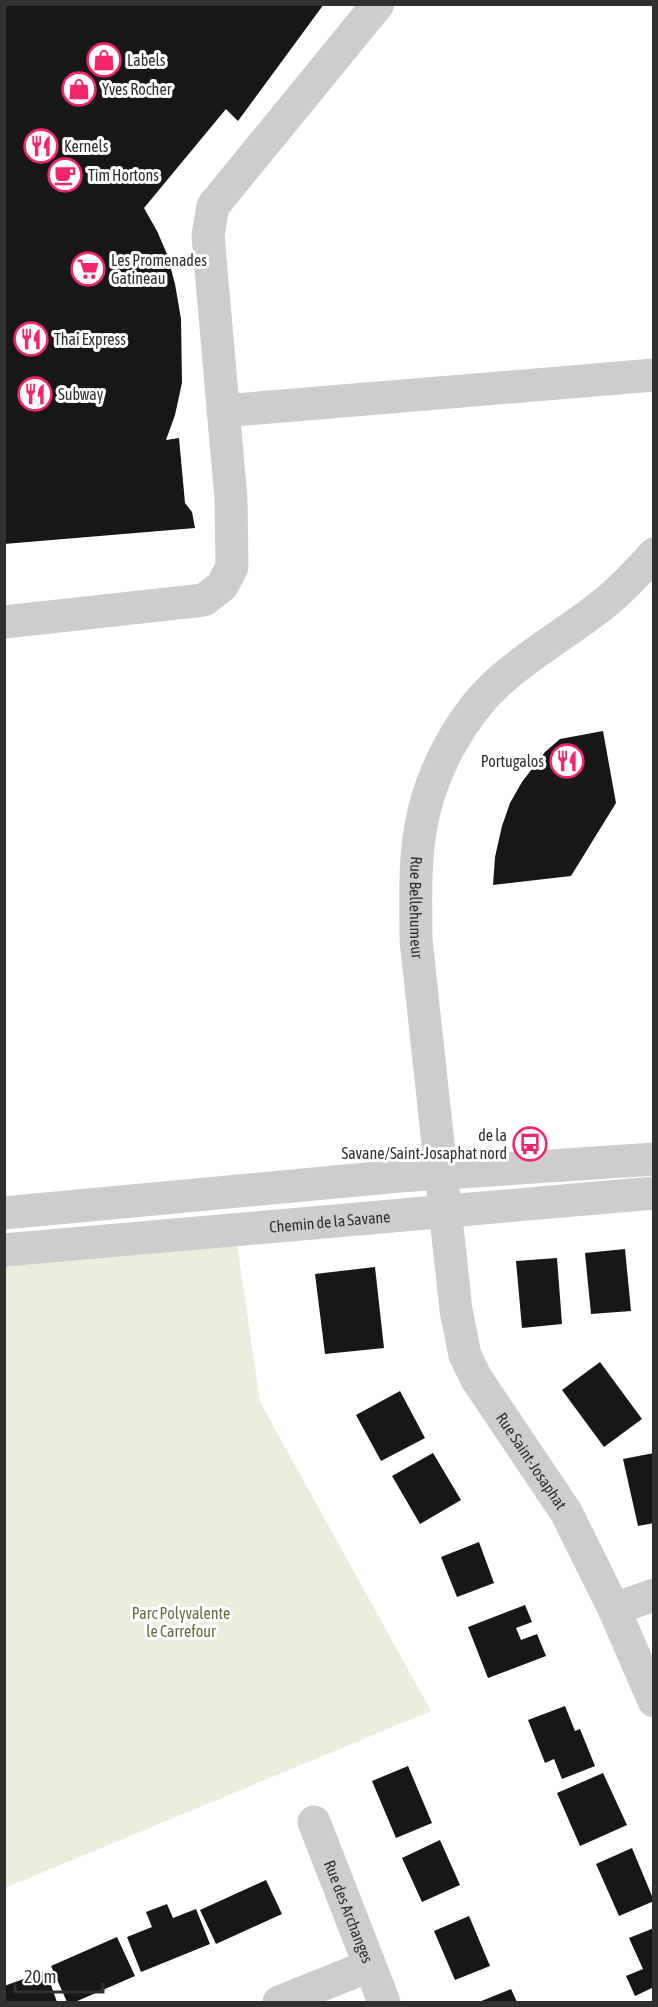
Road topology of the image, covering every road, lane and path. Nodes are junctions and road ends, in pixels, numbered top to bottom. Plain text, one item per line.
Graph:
1 (378, 4) edge
2 (654, 375) edge
3 (223, 411) junction
4 (654, 554) edge
5 (4, 622) edge
6 (654, 1159) edge
7 (441, 1173) junction
8 (654, 1192) edge
9 (447, 1211) junction
10 (4, 1214) edge
11 (4, 1250) edge
12 (654, 1595) edge
13 (614, 1609) junction
14 (654, 1701) edge
15 (314, 1822) dead end
16 (369, 1966) junction
17 (279, 2002) edge
18 (384, 2002) edge

1 - 3 street
2 - 3 street
3 - 5 street
4 - 7 street, Rue Bellehumeur
6 - 7 street
7 - 9 street, Rue Bellehumeur
7 - 10 street
8 - 9 street, Chemin de la Savane
9 - 11 street, Chemin de la Savane
9 - 13 street, Rue Saint-Josaphat
12 - 13 street
13 - 14 street, Rue Saint-Josaphat
15 - 16 street, Rue des Archanges
16 - 17 street
16 - 18 street, Rue des Archanges

